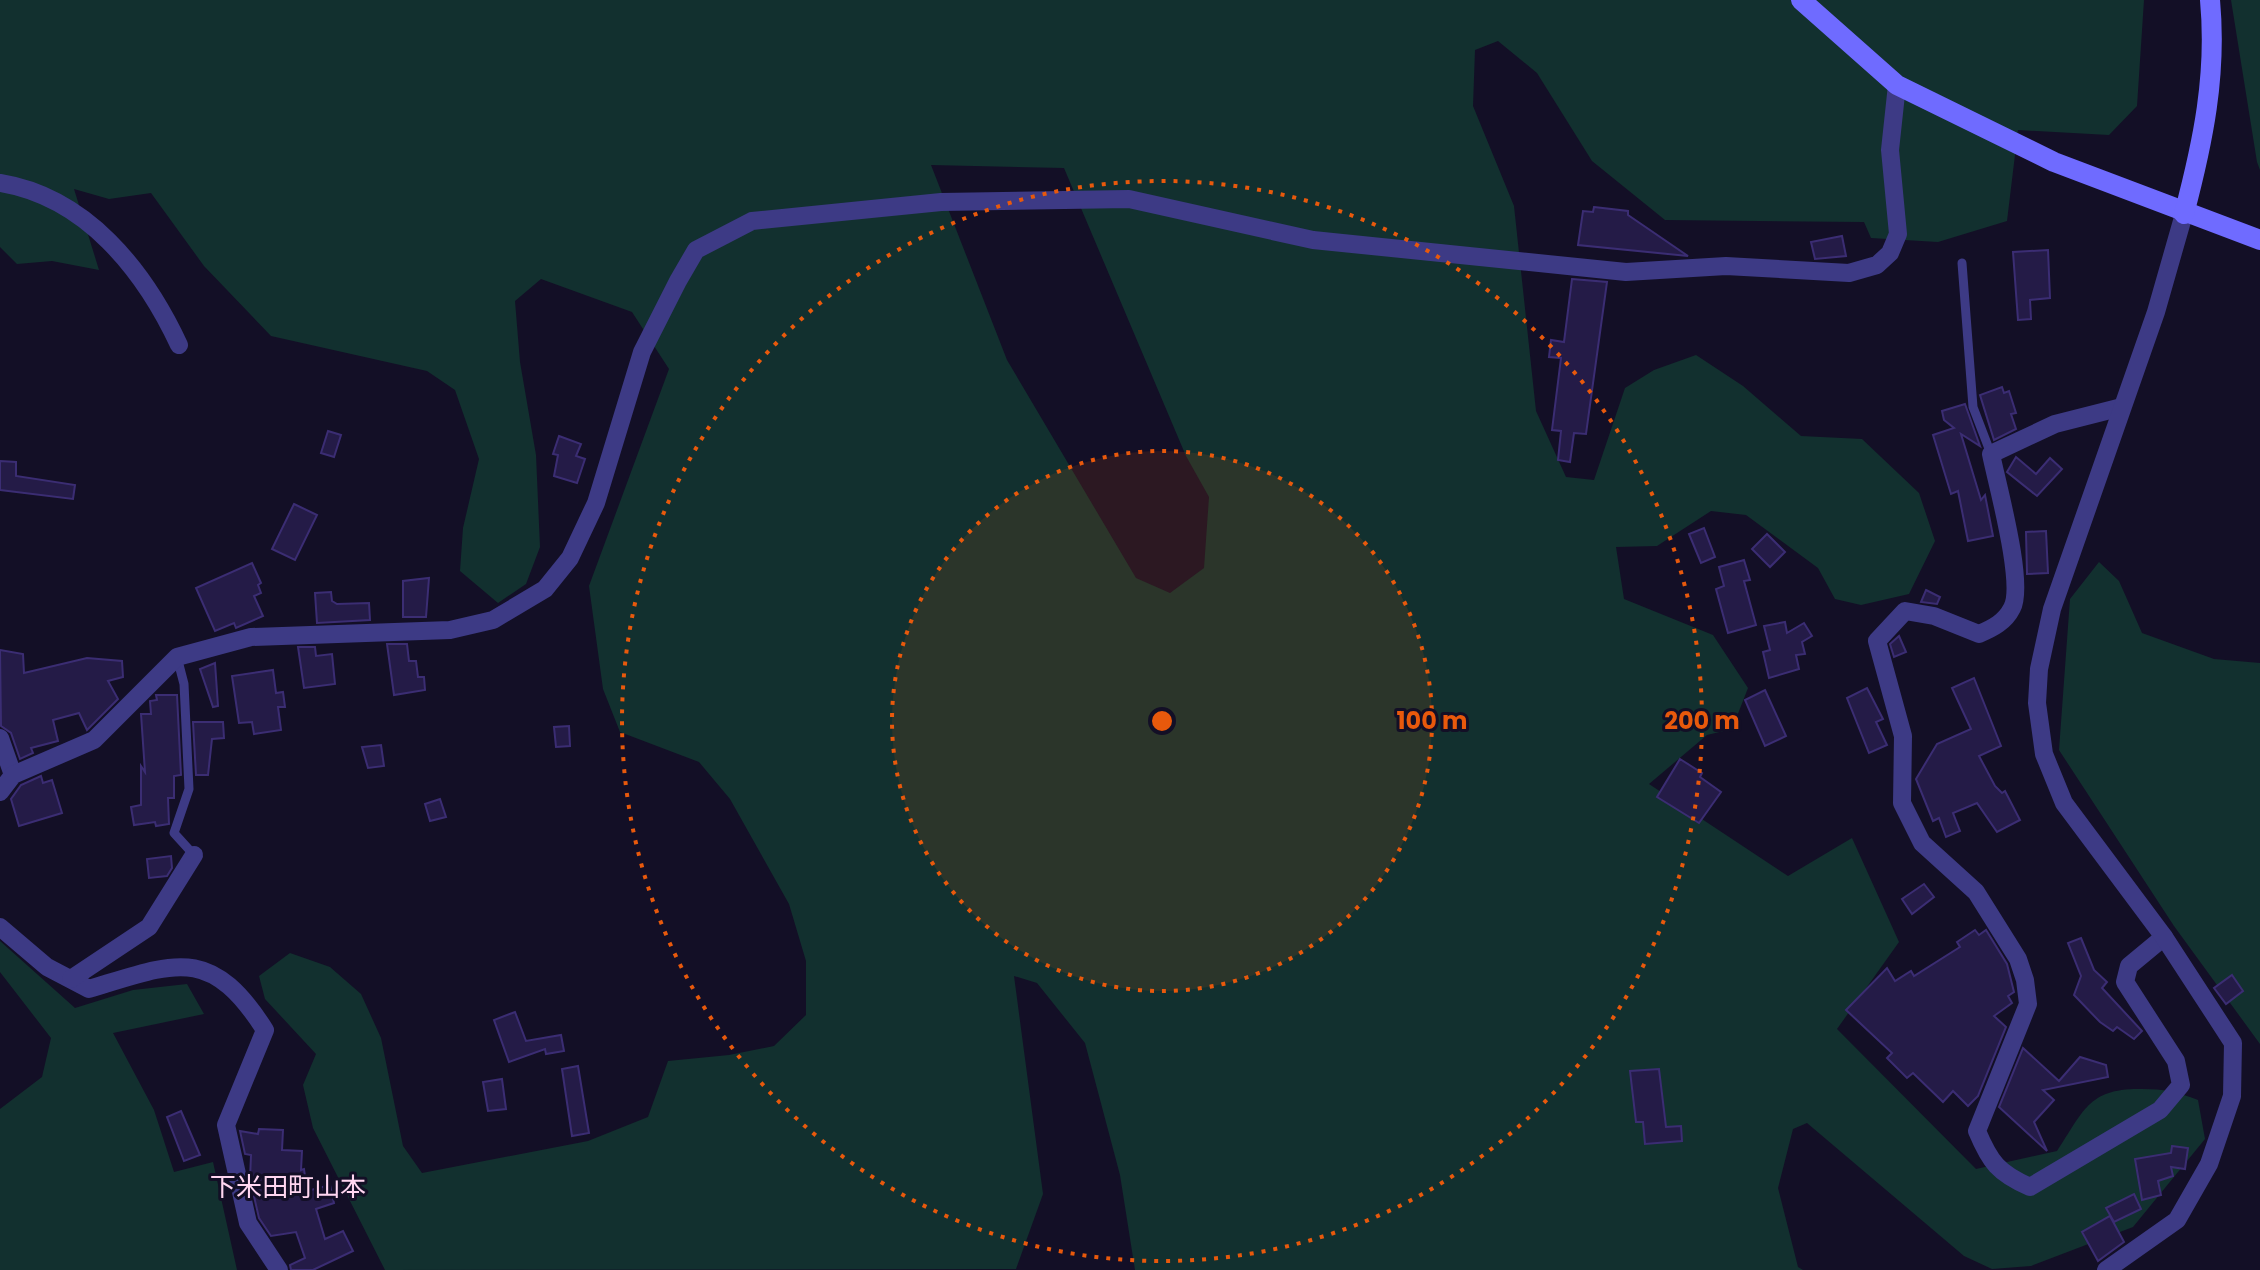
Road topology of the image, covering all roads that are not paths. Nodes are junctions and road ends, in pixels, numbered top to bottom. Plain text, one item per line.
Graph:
1 (1801, 0) edge
2 (2210, 0) edge
3 (1897, 85) junction
4 (0, 183) edge
5 (2184, 214) junction
6 (2260, 240) edge
7 (1962, 263) dead end
8 (179, 345) dead end
9 (2122, 407) junction
10 (1991, 454) junction
11 (177, 657) junction
12 (0, 738) edge
13 (13, 775) junction
14 (0, 792) edge
15 (194, 855) joint
16 (0, 927) edge
17 (2164, 937) junction
18 (71, 979) junction
19 (279, 1270) edge
20 (2106, 1270) edge

1 - 3 street
2 - 5 street
3 - 5 street
3 - 11 street
4 - 8 street
5 - 6 street
5 - 9 street
7 - 10 lane
9 - 10 street
9 - 17 street
10 - 17 street
11 - 13 street
11 - 15 lane
12 - 13 street
13 - 14 street
15 - 18 street
16 - 18 street
17 - 20 street
18 - 19 street

